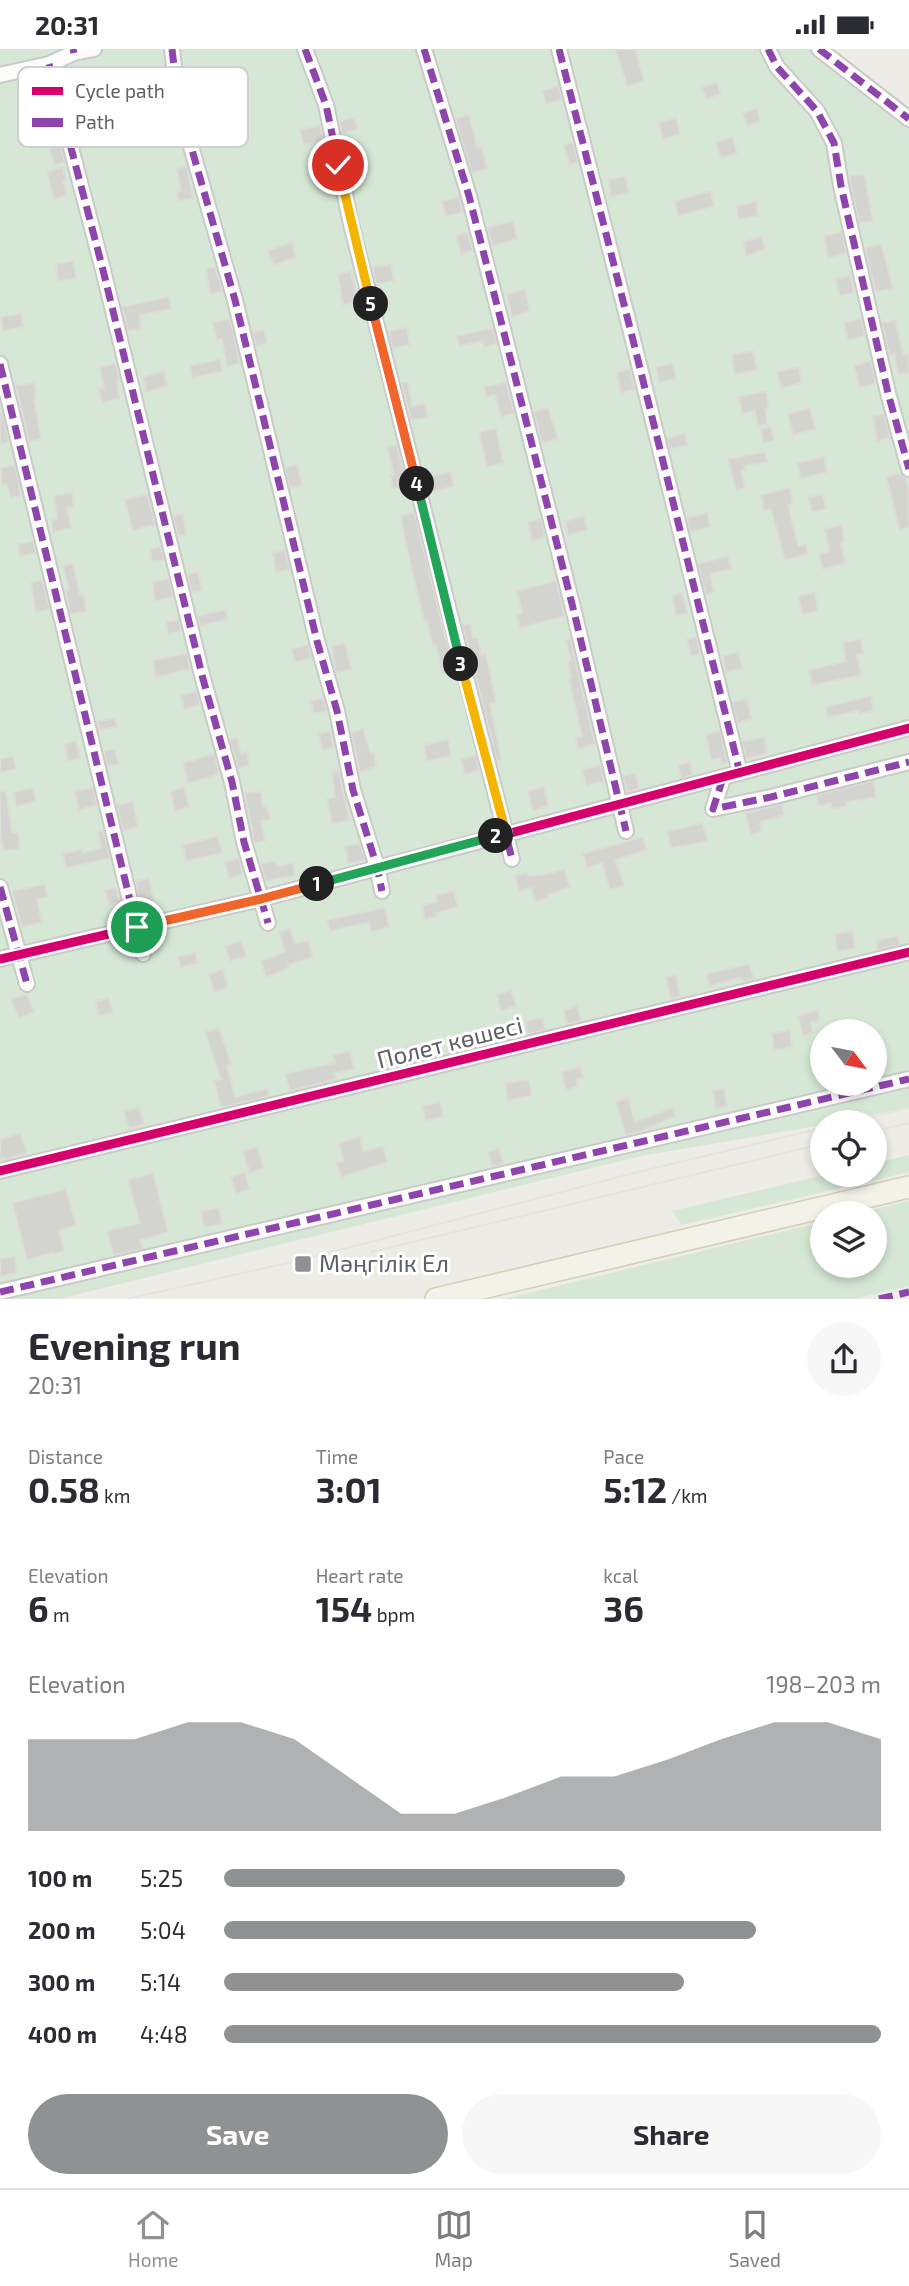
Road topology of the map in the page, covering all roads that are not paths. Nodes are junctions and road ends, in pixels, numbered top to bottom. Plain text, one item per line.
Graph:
1 (94, 49) edge
2 (172, 49) edge
3 (305, 49) edge
4 (424, 49) edge
5 (559, 49) edge
6 (768, 49) edge
7 (819, 49) edge
8 (73, 51) edge
9 (48, 64) junction
10 (35, 67) edge
11 (49, 67) edge
12 (174, 67) edge
13 (18, 71) edge
14 (0, 75) edge
15 (909, 119) edge
16 (70, 147) edge
17 (191, 147) edge
18 (0, 364) edge
19 (909, 469) edge
20 (909, 728) edge
21 (909, 762) edge
22 (740, 773) junction
23 (723, 778) junction
24 (620, 806) junction
25 (626, 831) dead end
26 (506, 833) junction
27 (512, 859) dead end
28 (377, 867) junction
29 (0, 887) edge
30 (382, 891) dead end
31 (261, 899) junction
32 (268, 923) dead end
33 (137, 927) junction
34 (909, 952) edge
35 (19, 954) junction
36 (143, 954) dead end
37 (0, 960) edge
38 (27, 984) dead end
39 (909, 1079) edge
40 (0, 1171) edge
41 (909, 1187) edge
42 (0, 1292) edge
43 (436, 1299) edge

1 - 8 street
2 - 12 street
3 - 26 street
4 - 24 street
5 - 22 street
6 - 19 street
7 - 15 street
8 - 9 street
9 - 10 street
9 - 11 street
13 - 14 street
16 - 31 street
17 - 28 street
18 - 33 street
20 - 22 street
21 - 23 street
22 - 23 street
23 - 24 street
24 - 25 street
24 - 26 street
26 - 27 street
26 - 28 street
28 - 30 street
28 - 31 street
29 - 35 street
31 - 32 street
31 - 33 street
33 - 35 street
33 - 36 street
34 - 40 street, Полет көшесі
35 - 37 street
35 - 38 street
39 - 42 street
41 - 43 main road

